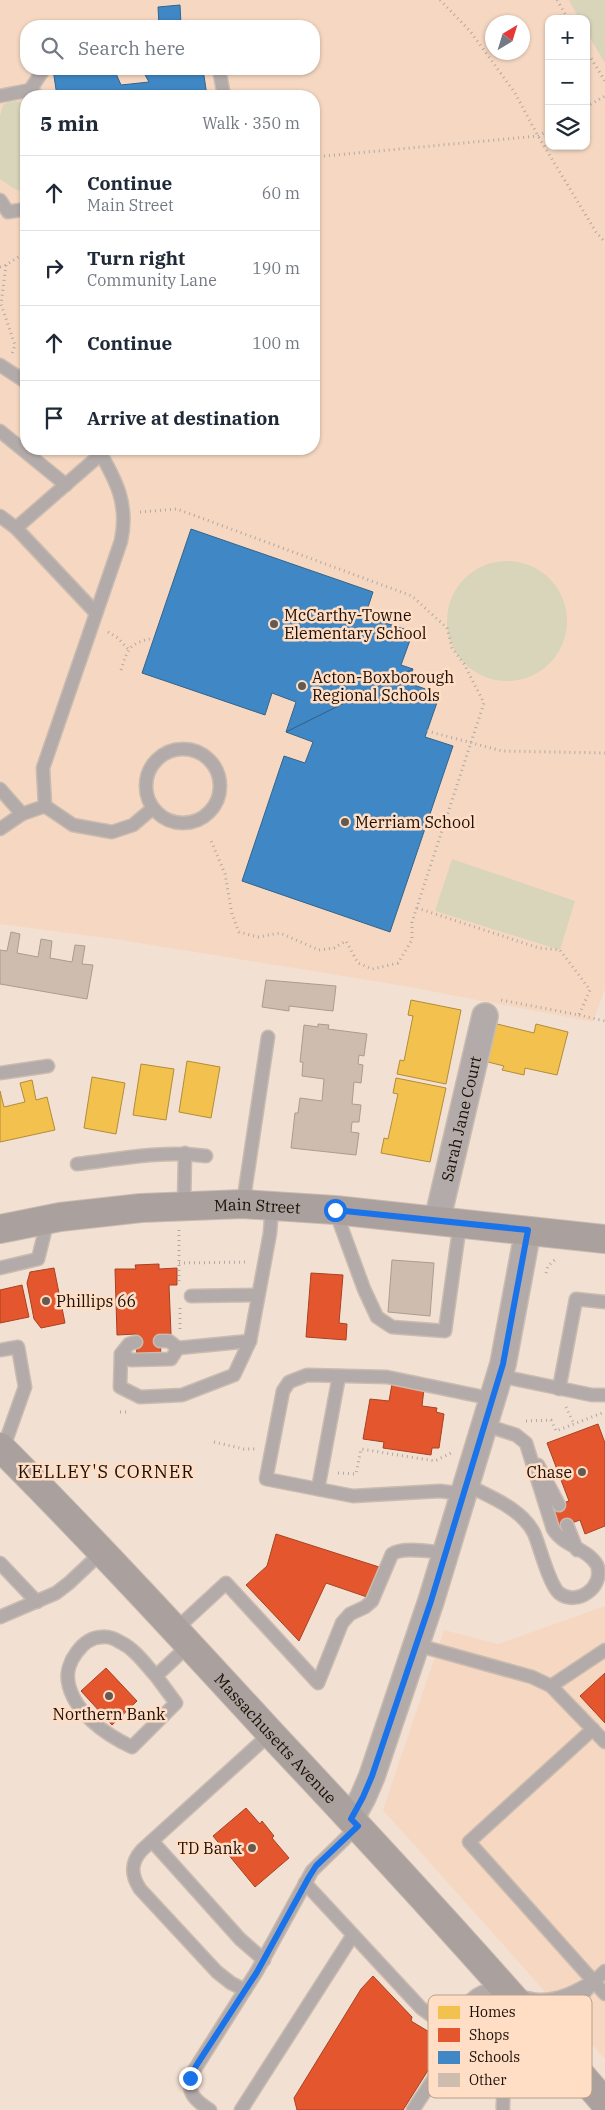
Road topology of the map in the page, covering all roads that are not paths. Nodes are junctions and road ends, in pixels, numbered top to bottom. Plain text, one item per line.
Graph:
1 (42, 75) edge
2 (220, 75) edge
3 (35, 90) edge
4 (223, 90) edge
5 (20, 94) edge
6 (0, 96) edge
7 (0, 200) edge
8 (20, 210) edge
9 (0, 365) edge
10 (20, 378) edge
11 (0, 431) edge
12 (20, 447) edge
13 (29, 455) edge
14 (96, 455) edge
15 (102, 455) edge
16 (66, 485) junction
17 (0, 516) edge
18 (16, 528) junction
19 (96, 612) junction
20 (0, 789) edge
21 (45, 806) junction
22 (152, 808) junction
23 (22, 814) junction
24 (0, 829) edge
25 (485, 1016) road end
26 (268, 1037) dead end
27 (48, 1066) dead end
28 (0, 1073) edge
29 (185, 1153) junction
30 (206, 1156) dead end
31 (77, 1164) dead end
32 (243, 1204) junction
33 (272, 1205) junction
34 (335, 1210) junction
35 (182, 1213) junction
36 (48, 1220) junction
37 (448, 1222) junction
38 (0, 1228) edge
39 (528, 1230) junction
40 (605, 1239) edge
41 (0, 1268) edge
42 (183, 1295) road end
43 (258, 1295) junction
44 (605, 1302) edge
45 (160, 1341) dead end
46 (250, 1341) junction
47 (136, 1342) dead end
48 (179, 1342) junction
49 (0, 1350) edge
50 (121, 1354) junction
51 (339, 1376) junction
52 (496, 1388) junction
53 (559, 1388) junction
54 (605, 1395) edge
55 (485, 1425) junction
56 (1, 1448) edge
57 (530, 1452) junction
58 (318, 1489) junction
59 (465, 1489) junction
60 (560, 1505) dead end
61 (567, 1525) dead end
62 (577, 1550) junction
63 (102, 1552) junction
64 (446, 1553) junction
65 (0, 1563) edge
66 (602, 1567) edge
67 (37, 1602) junction
68 (0, 1617) edge
69 (182, 1637) junction
70 (417, 1644) junction
71 (605, 1650) edge
72 (156, 1676) junction
73 (551, 1686) junction
74 (593, 1729) junction
75 (271, 1734) junction
76 (605, 1742) edge
77 (354, 1822) junction
78 (152, 1841) junction
79 (305, 1884) junction
80 (353, 1934) junction
81 (264, 1960) junction
82 (605, 1971) edge
83 (594, 1981) junction
84 (245, 1990) junction
85 (509, 1992) junction
86 (605, 1994) edge
87 (477, 1995) edge
88 (512, 1995) edge
89 (518, 1995) edge
90 (569, 1995) edge
91 (582, 1995) edge
92 (428, 2014) edge
93 (428, 2086) edge
94 (592, 2088) edge
95 (605, 2103) edge
96 (210, 2110) edge
97 (241, 2110) edge
98 (413, 2110) edge

1 - 3 lane
2 - 4 lane
5 - 6 lane
7 - 8 lane
9 - 10 lane
11 - 12 lane
13 - 16 lane
14 - 16 lane
15 - 19 lane
16 - 18 lane
17 - 18 lane
18 - 19 lane
19 - 21 lane
20 - 23 lane
21 - 22 lane
21 - 23 lane
22 - 22 lane
23 - 24 lane
25 - 37 street, Sarah Jane Court
26 - 32 lane
27 - 28 lane
29 - 30 lane
29 - 31 lane
29 - 35 lane
32 - 33 main road, Main Street
32 - 35 main road, Main Street
33 - 34 main road, Main Street
33 - 43 lane
34 - 37 main road, Main Street
34 - 37 lane
35 - 36 main road, Main Street
36 - 38 main road, Main Street
36 - 41 lane
37 - 39 main road, Main Street
39 - 40 main road, Main Street
39 - 52 street
42 - 43 lane
43 - 46 lane
44 - 53 lane
45 - 48 lane
46 - 48 lane
46 - 50 lane
47 - 50 lane
48 - 50 lane
49 - 56 lane
51 - 52 lane
51 - 58 lane
51 - 58 lane
52 - 53 lane
52 - 55 street
53 - 54 lane
55 - 57 lane
55 - 59 street
56 - 63 main road, Massachusetts Avenue
57 - 60 lane
57 - 62 lane
58 - 59 lane
59 - 64 street
59 - 66 lane
61 - 62 lane
62 - 66 lane
63 - 67 lane
63 - 69 main road, Massachusetts Avenue
64 - 69 lane
64 - 70 street
65 - 67 lane
67 - 68 lane
69 - 72 lane
69 - 75 main road, Massachusetts Avenue
70 - 73 lane
70 - 77 street
71 - 73 lane
72 - 72 lane
73 - 74 lane
74 - 76 lane
74 - 83 lane
75 - 77 main road, Massachusetts Avenue
75 - 78 lane
77 - 79 lane
77 - 85 main road, Massachusetts Avenue
78 - 81 lane
78 - 84 lane
79 - 80 lane
79 - 81 lane
80 - 92 lane
80 - 97 lane
81 - 84 lane
82 - 83 lane
83 - 86 lane
83 - 90 lane
83 - 91 lane
84 - 96 lane
85 - 87 lane
85 - 88 main road, Massachusetts Avenue
85 - 89 lane
93 - 98 lane
94 - 95 main road, Massachusetts Avenue

